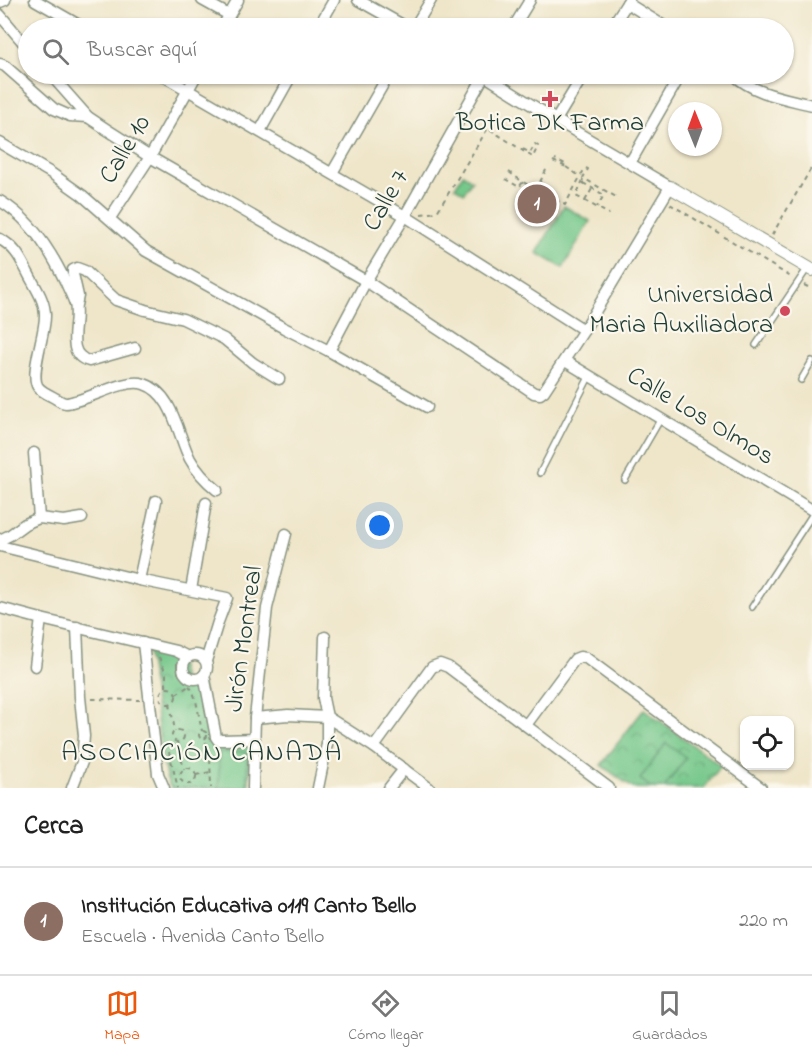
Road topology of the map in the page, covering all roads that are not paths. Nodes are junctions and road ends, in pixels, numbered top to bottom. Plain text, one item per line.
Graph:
1 (5, 0) edge
2 (35, 0) edge
3 (202, 0) edge
4 (238, 0) edge
5 (334, 0) edge
6 (358, 0) edge
7 (432, 0) edge
8 (530, 0) edge
9 (0, 2) edge
10 (628, 2) edge
11 (0, 15) edge
12 (229, 15) junction
13 (66, 18) edge
14 (227, 18) edge
15 (324, 18) edge
16 (390, 18) edge
17 (420, 18) edge
18 (519, 18) edge
19 (618, 18) edge
20 (652, 18) edge
21 (18, 36) edge
22 (0, 64) edge
23 (18, 76) edge
24 (26, 84) edge
25 (59, 84) edge
26 (178, 84) edge
27 (191, 84) edge
28 (286, 84) edge
29 (382, 84) edge
30 (478, 84) edge
31 (500, 84) edge
32 (578, 84) edge
33 (675, 84) edge
34 (746, 84) edge
35 (188, 90) junction
36 (812, 105) edge
37 (88, 117) junction
38 (556, 120) junction
39 (260, 131) junction
40 (0, 143) edge
41 (150, 157) junction
42 (630, 163) junction
43 (332, 172) junction
44 (670, 187) junction
45 (0, 201) edge
46 (405, 216) junction
47 (110, 218) junction
48 (0, 240) edge
49 (810, 269) edge
50 (366, 281) junction
51 (76, 305) junction
52 (584, 330) junction
53 (756, 345) dead end
54 (135, 348) dead end
55 (329, 351) junction
56 (565, 361) junction
57 (812, 361) edge
58 (589, 377) junction
59 (279, 379) dead end
60 (801, 380) dead end
61 (428, 407) dead end
62 (660, 420) junction
63 (34, 453) dead end
64 (540, 473) dead end
65 (625, 480) dead end
66 (217, 490) dead end
67 (156, 501) dead end
68 (206, 503) dead end
69 (812, 510) edge
70 (812, 515) edge
71 (39, 518) junction
72 (82, 518) dead end
73 (286, 534) dead end
74 (0, 540) edge
75 (0, 546) edge
76 (140, 580) junction
77 (191, 590) junction
78 (752, 607) dead end
79 (0, 608) edge
80 (41, 620) junction
81 (77, 627) junction
82 (325, 637) dead end
83 (143, 643) junction
84 (188, 657) junction
85 (206, 661) junction
86 (35, 666) dead end
87 (204, 675) junction
88 (327, 717) junction
89 (255, 718) junction
90 (526, 725) junction
91 (255, 740) junction
92 (374, 747) junction
93 (404, 769) junction
94 (72, 788) edge
95 (164, 788) edge
96 (253, 788) edge
97 (318, 788) edge
98 (389, 788) edge
99 (429, 788) edge
100 (609, 788) edge
101 (761, 788) edge

1 - 9 street
2 - 13 street
3 - 12 street
4 - 12 street
5 - 15 street
6 - 16 street
7 - 17 street
8 - 18 street
10 - 19 street
10 - 20 street
11 - 21 street
12 - 14 street
22 - 23 street
24 - 37 street
25 - 37 street
26 - 35 street
27 - 35 street, Calle 10
28 - 39 street
29 - 43 street
30 - 46 street, Calle 7
31 - 38 street
32 - 38 street
33 - 42 street
34 - 36 street
35 - 39 street
35 - 41 street, Calle 10
37 - 41 street
38 - 42 street
39 - 43 street
40 - 47 street
41 - 47 street, Calle 10
41 - 50 street
42 - 44 street
43 - 46 street
44 - 49 street
44 - 52 street
45 - 51 street
46 - 50 street, Calle 7
46 - 52 street
47 - 55 street
48 - 66 street
49 - 53 lane
50 - 55 street, Calle 7
50 - 56 street
51 - 54 street
51 - 59 street
52 - 56 street
55 - 61 street
56 - 58 street, Calle Los Olmos
57 - 60 lane
58 - 62 street, Calle Los Olmos
58 - 64 lane
62 - 65 lane
62 - 69 street, Calle Los Olmos
63 - 71 street
67 - 76 street
68 - 77 street
70 - 78 lane
71 - 72 street
71 - 74 street
73 - 89 street, Jirón Montreal
75 - 76 street
76 - 77 street
77 - 85 street
79 - 80 street
80 - 81 street
80 - 86 street
81 - 83 street
81 - 94 street
82 - 88 street
83 - 84 street
83 - 95 street
84 - 85 street
84 - 87 street
85 - 87 street
87 - 91 street
88 - 89 street
88 - 92 street
88 - 97 street
89 - 91 street, Jirón Montreal
90 - 92 street
90 - 100 street
90 - 101 street
91 - 96 street, Jirón Montreal
92 - 93 street
93 - 98 street
93 - 99 street

